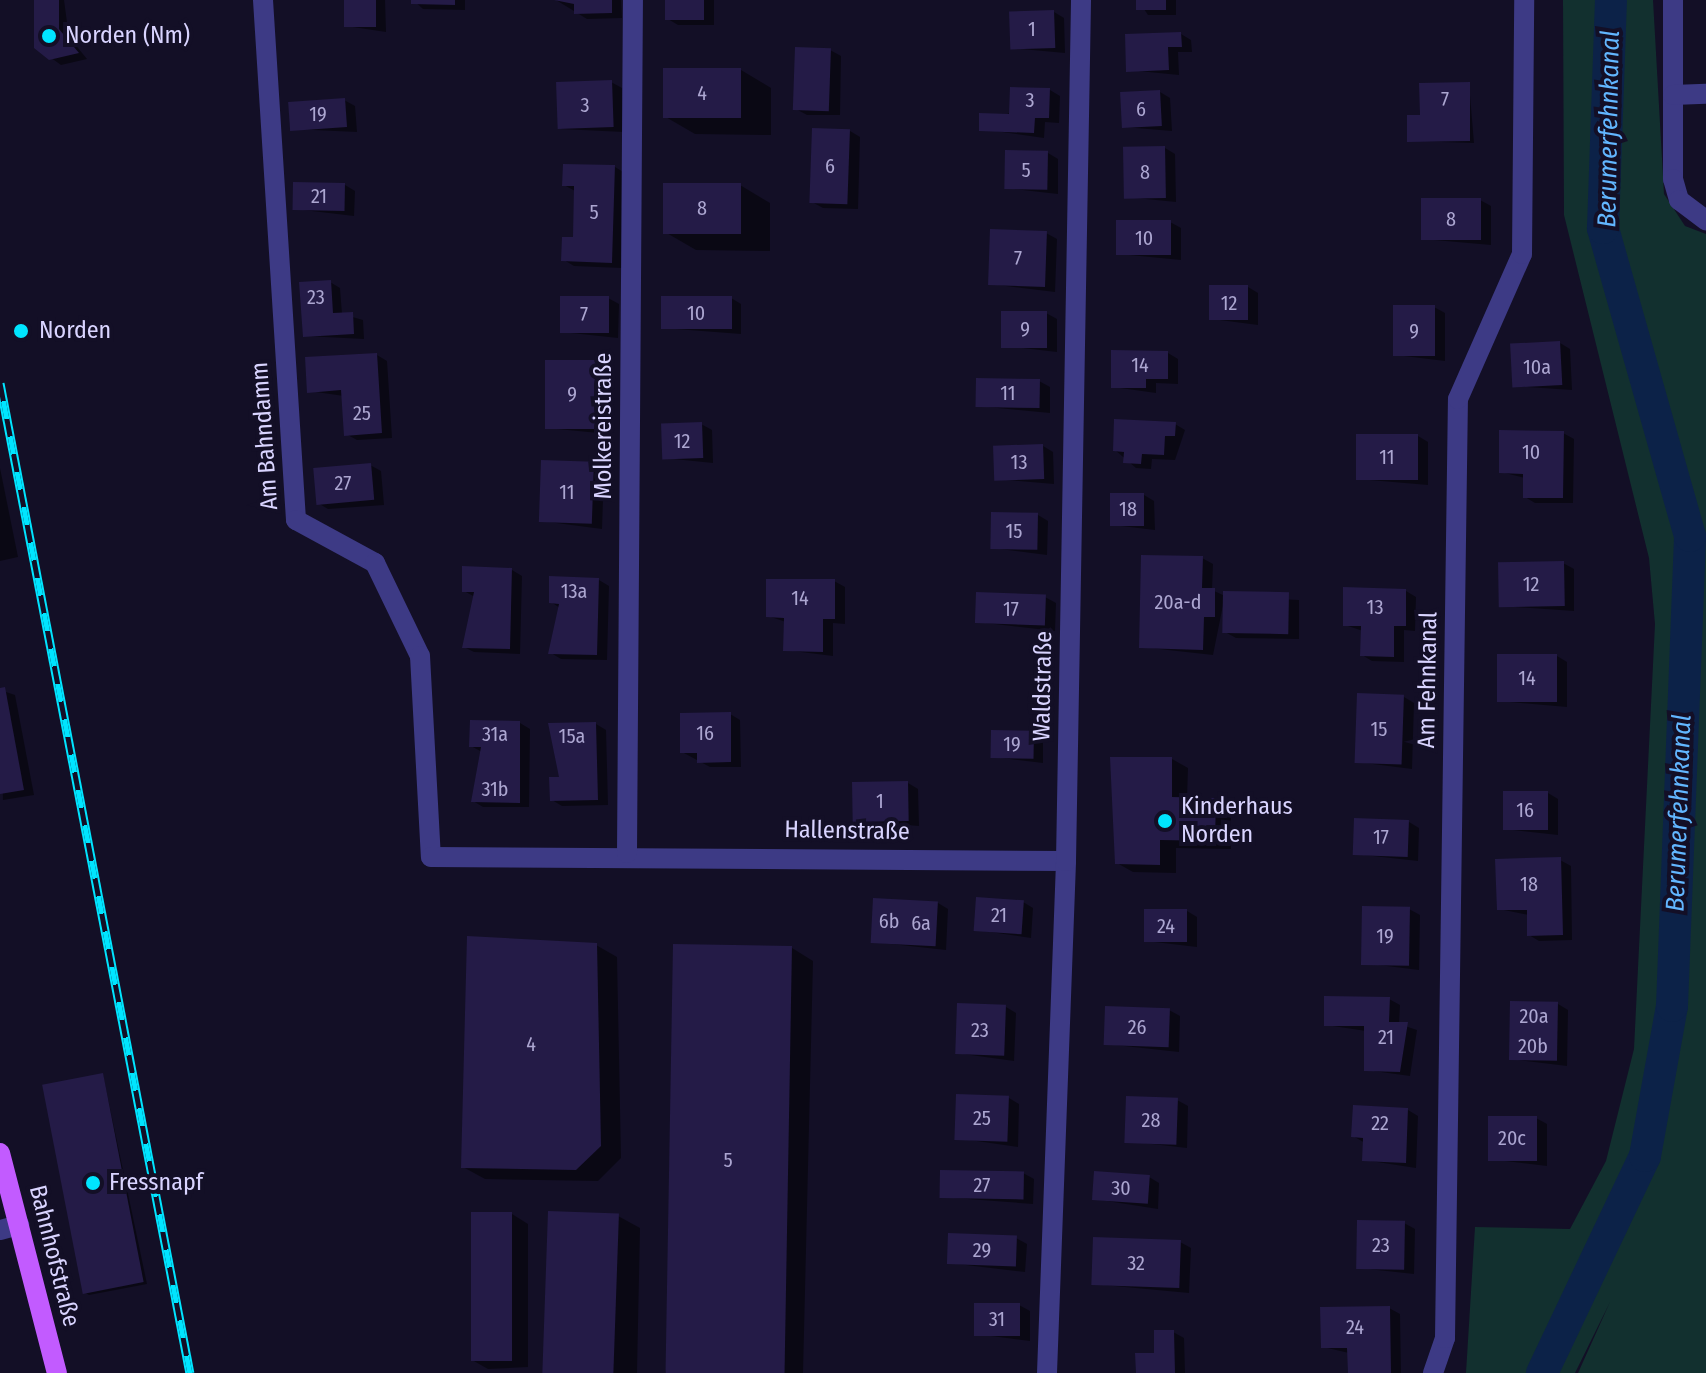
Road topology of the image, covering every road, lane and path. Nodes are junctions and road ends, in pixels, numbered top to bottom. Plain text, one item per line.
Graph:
1 (263, 0) edge
2 (633, 0) edge
3 (1081, 0) edge
4 (1524, 0) edge
5 (1673, 0) edge
6 (1706, 94) edge
7 (1673, 95) junction
8 (1706, 220) edge
9 (627, 853) junction
10 (1066, 861) junction
11 (0, 1153) edge
12 (10, 1228) edge
13 (57, 1373) edge
14 (1047, 1373) edge
15 (1433, 1373) edge

1 - 9 street, Am Bahndamm
2 - 9 street, Molkereistraße
3 - 10 street, Waldstraße
4 - 15 street, Am Fehnkanal
5 - 7 street
6 - 7 street
7 - 8 street
9 - 10 street, Hallenstraße
10 - 14 street, Waldstraße
11 - 12 main road, Bahnhofstraße
12 - 13 main road, Bahnhofstraße

